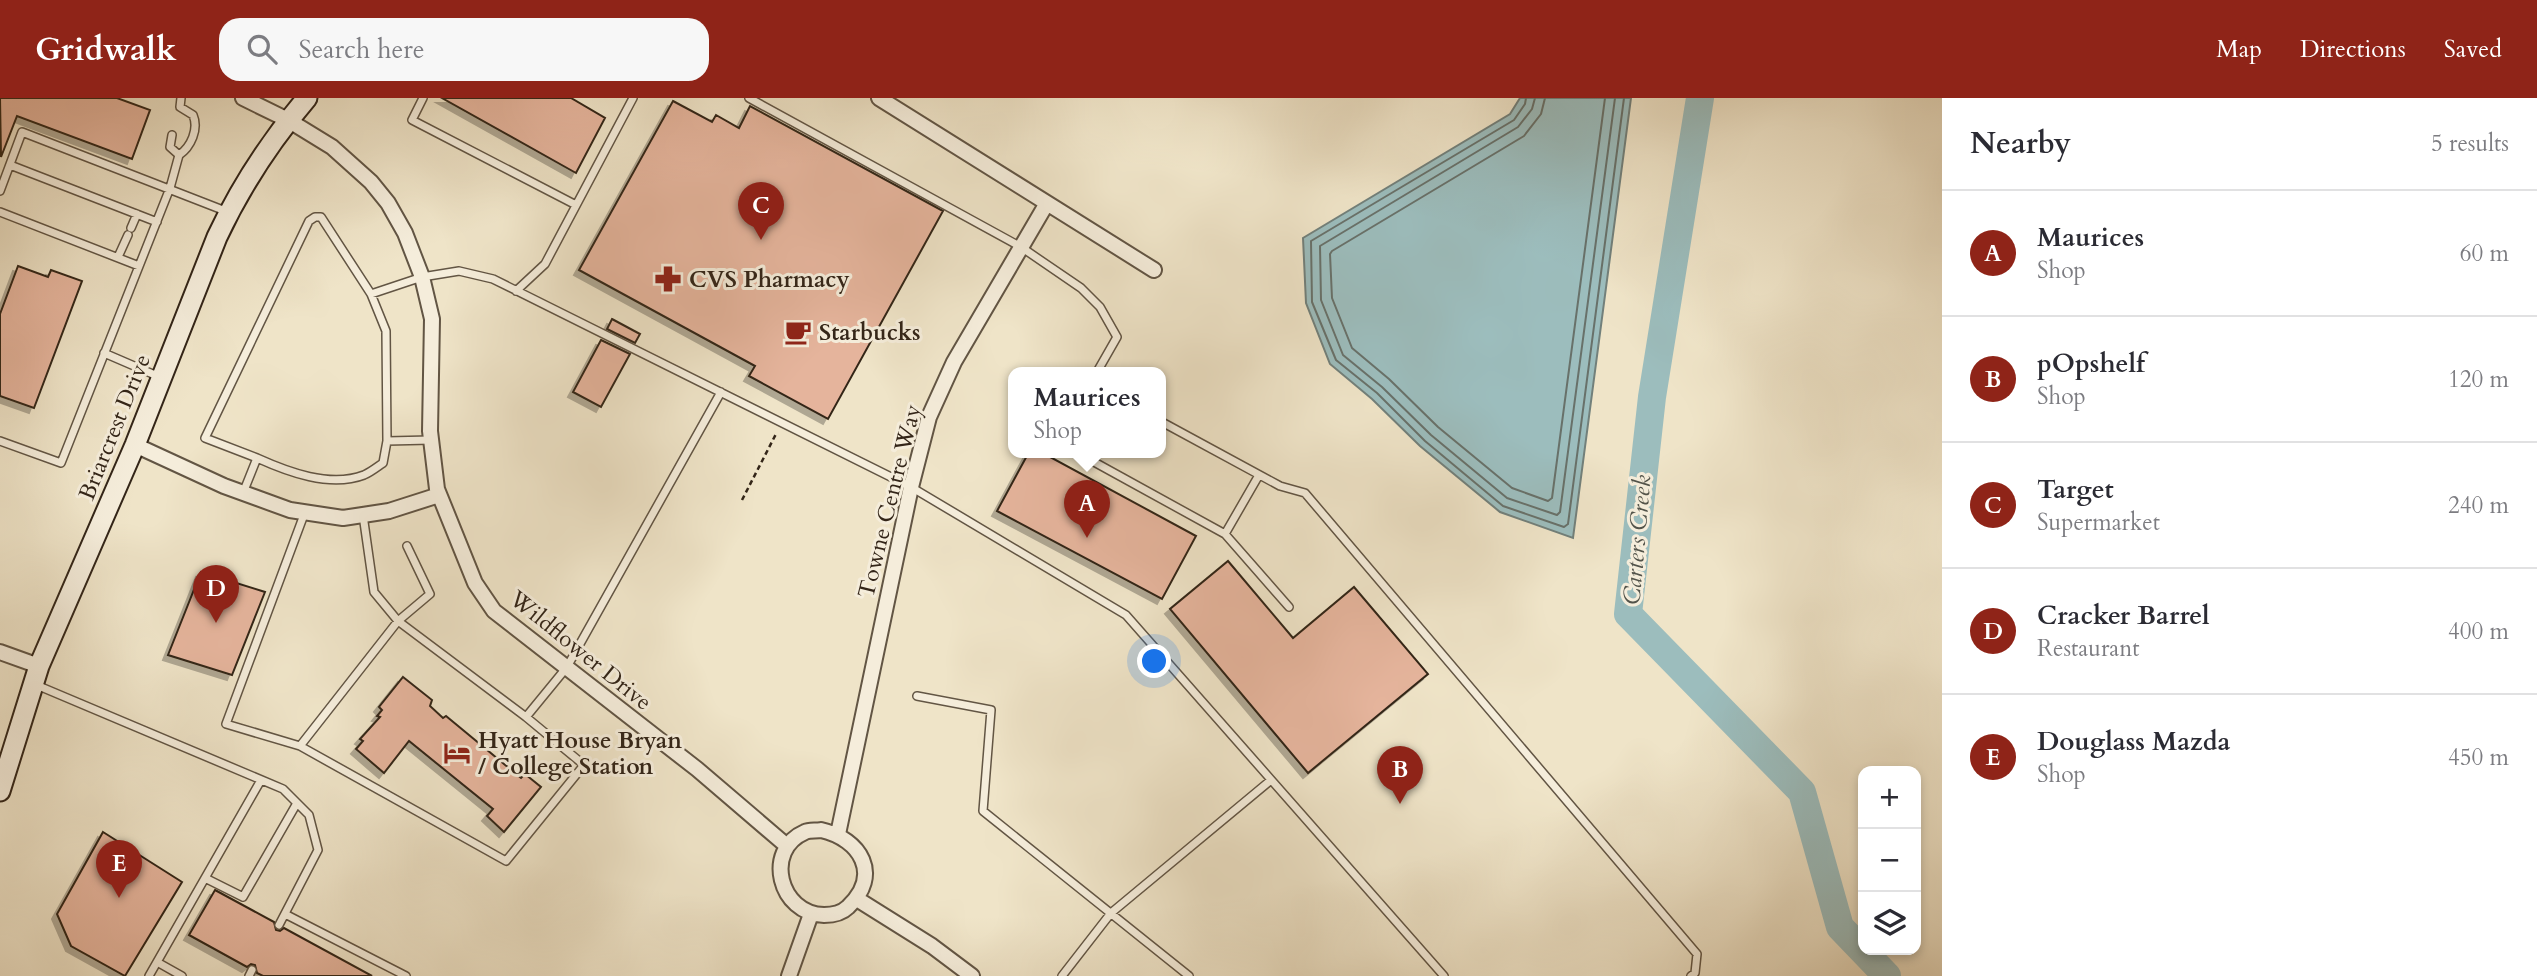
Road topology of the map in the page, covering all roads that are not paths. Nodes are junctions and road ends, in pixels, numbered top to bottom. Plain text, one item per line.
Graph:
1 (181, 98) edge
2 (243, 98) edge
3 (307, 98) edge
4 (423, 98) edge
5 (633, 98) edge
6 (749, 98) edge
7 (879, 98) edge
8 (180, 107) junction
9 (177, 117) dead end
10 (288, 120) junction
11 (172, 135) dead end
12 (179, 155) junction
13 (10, 165) junction
14 (170, 188) junction
15 (0, 191) edge
16 (1047, 203) junction
17 (576, 205) junction
18 (0, 212) edge
19 (229, 212) junction
20 (137, 214) junction
21 (156, 222) junction
22 (1021, 247) junction
23 (118, 257) junction
24 (139, 266) junction
25 (1154, 270) dead end
26 (422, 277) junction
27 (516, 291) junction
28 (371, 294) junction
29 (104, 353) junction
30 (1100, 367) edge
31 (162, 378) junction
32 (721, 392) junction
33 (1166, 424) edge
34 (431, 440) junction
35 (0, 441) edge
36 (387, 441) junction
37 (135, 445) junction
38 (257, 458) junction
39 (1087, 458) edge
40 (1259, 475) junction
41 (911, 487) junction
42 (243, 493) junction
43 (439, 495) junction
44 (305, 512) junction
45 (363, 515) junction
46 (1225, 534) junction
47 (407, 546) dead end
48 (1289, 607) dead end
49 (398, 621) junction
50 (0, 652) edge
51 (567, 667) junction
52 (36, 675) junction
53 (917, 696) dead end
54 (526, 717) junction
55 (300, 746) junction
56 (261, 780) junction
57 (1271, 780) junction
58 (0, 791) edge
59 (297, 803) junction
60 (838, 834) junction
61 (787, 846) junction
62 (205, 878) junction
63 (857, 899) junction
64 (1111, 913) junction
65 (285, 914) junction
66 (811, 914) junction
67 (279, 925) dead end
68 (157, 962) junction
69 (149, 976) edge
70 (182, 976) edge
71 (407, 976) edge
72 (789, 976) edge
73 (972, 976) edge
74 (1062, 976) edge
75 (1189, 976) edge
76 (1444, 976) edge
77 (1691, 976) edge

1 - 8 lane
2 - 10 street, Wildflower Drive
3 - 10 main road, Briarcrest Drive
4 - 17 lane
5 - 17 lane
6 - 22 lane
7 - 16 street
8 - 9 lane
8 - 12 lane
10 - 19 main road, Briarcrest Drive
10 - 26 street, Wildflower Drive
11 - 12 lane
12 - 14 lane
13 - 14 lane
13 - 15 lane
13 - 20 lane
14 - 19 lane
14 - 21 lane
16 - 22 street, Towne Centre Way
16 - 25 street
17 - 27 lane
18 - 23 lane
19 - 31 main road, Briarcrest Drive
20 - 21 lane
20 - 23 lane
21 - 24 lane
22 - 30 lane
22 - 41 street, Towne Centre Way
23 - 24 lane
24 - 29 lane
26 - 27 lane
26 - 28 lane
26 - 34 street, Wildflower Drive
27 - 32 lane
28 - 36 lane
28 - 38 lane
29 - 31 lane
29 - 35 lane
31 - 37 main road, Briarcrest Drive
32 - 41 lane
32 - 51 lane
33 - 40 lane
34 - 36 lane
34 - 43 street, Wildflower Drive
36 - 38 lane
37 - 42 street
37 - 52 main road, Briarcrest Drive
38 - 42 lane
39 - 46 lane
40 - 46 lane
40 - 77 lane
41 - 57 lane
41 - 60 street, Towne Centre Way
42 - 44 street
43 - 45 street
43 - 51 street, Wildflower Drive
44 - 45 street
44 - 55 lane
45 - 49 lane
46 - 48 lane
47 - 49 lane
49 - 54 lane
49 - 55 lane
50 - 52 street
51 - 54 lane
51 - 61 street, Wildflower Drive
52 - 56 lane
52 - 58 main road, Briarcrest Drive
53 - 64 lane
54 - 55 lane
56 - 59 lane
56 - 62 lane
57 - 64 lane
57 - 76 lane
59 - 62 lane
59 - 65 lane
60 - 61 street
60 - 63 street
61 - 66 street
62 - 68 lane
63 - 66 street
63 - 73 street
64 - 74 lane
64 - 75 lane
65 - 67 lane
65 - 71 lane
66 - 72 street
68 - 69 lane
68 - 70 lane

